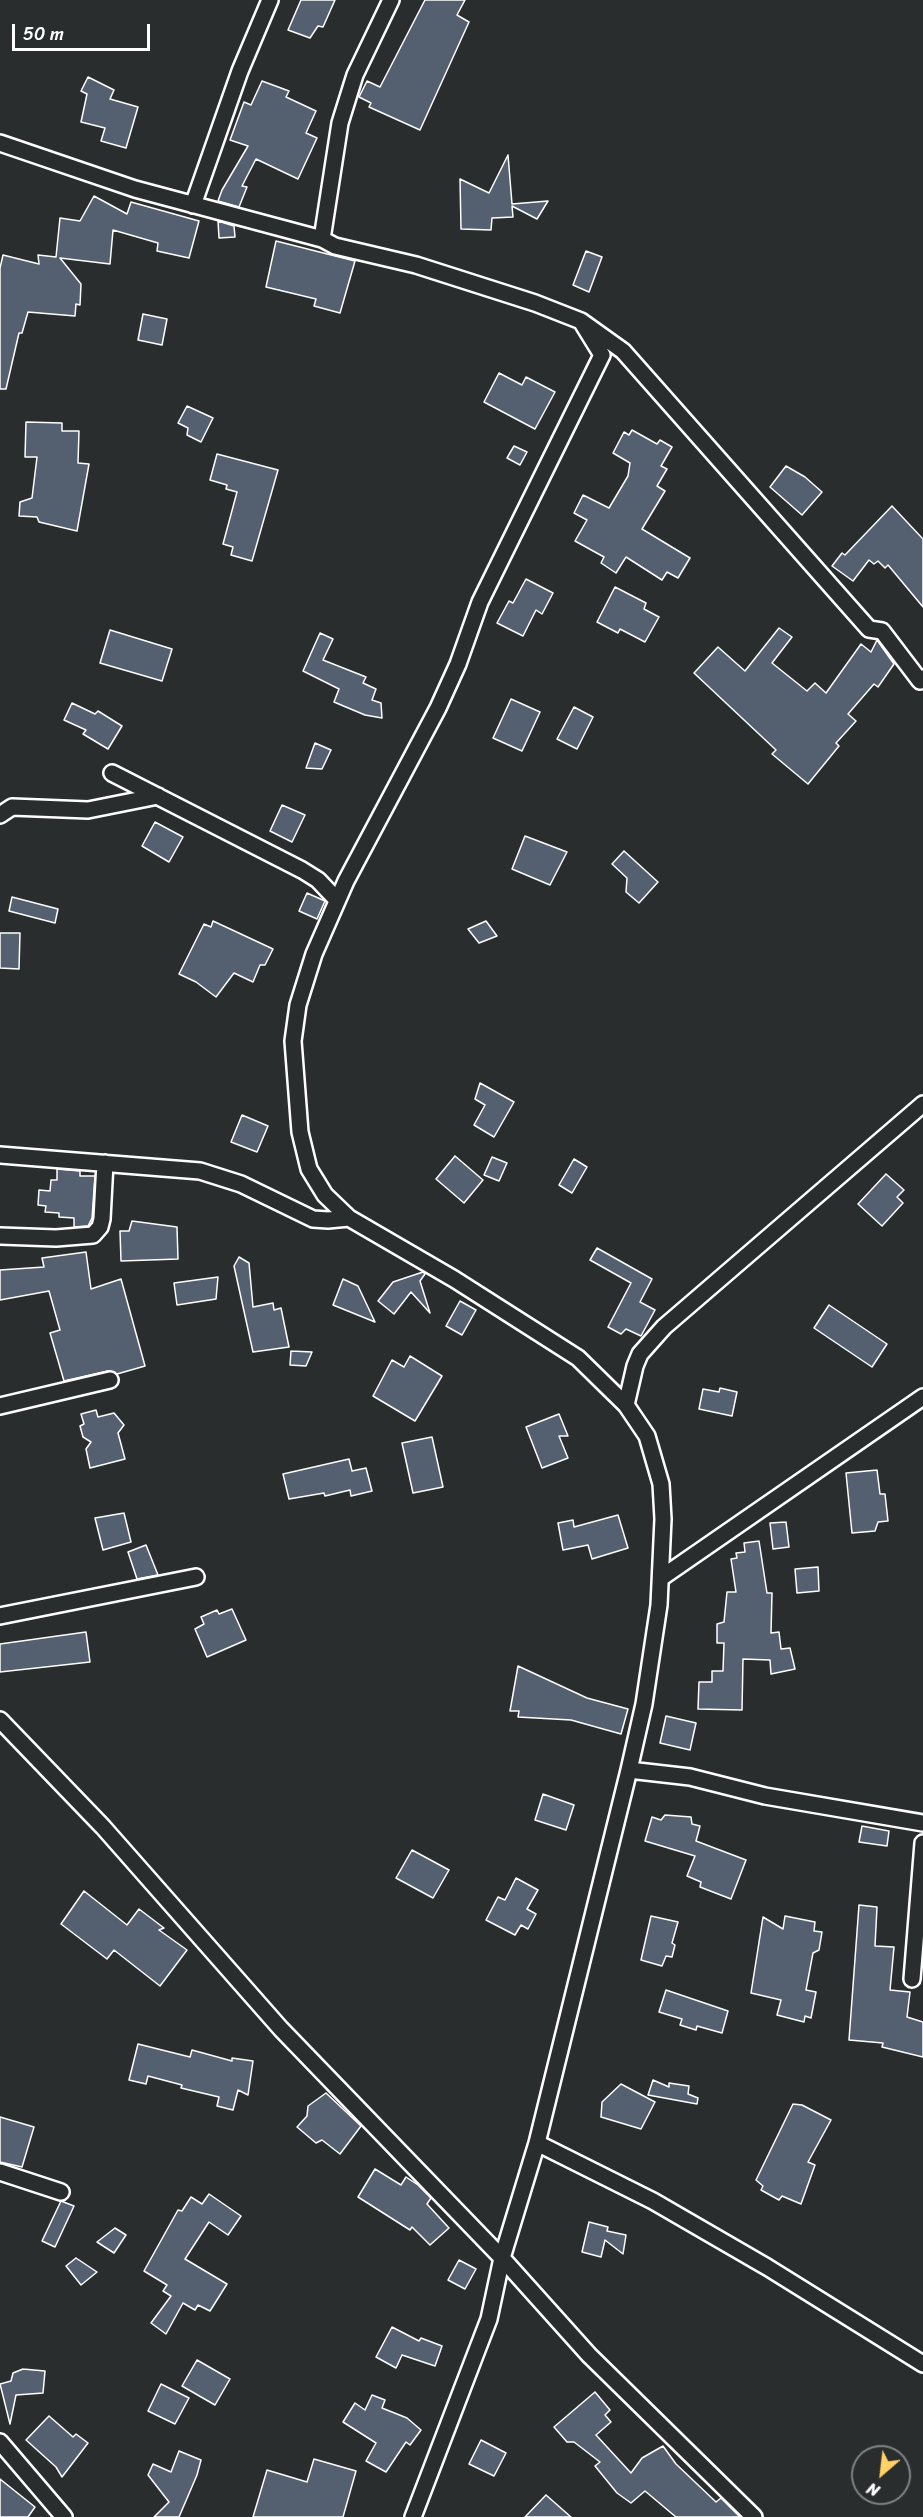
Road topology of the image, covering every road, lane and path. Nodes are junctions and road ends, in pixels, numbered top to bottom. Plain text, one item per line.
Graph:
1 (270, 0) edge
2 (391, 0) edge
3 (0, 143) edge
4 (193, 205) junction
5 (322, 239) junction
6 (581, 321) junction
7 (623, 351) junction
8 (602, 355) junction
9 (923, 678) edge
10 (112, 773) dead end
11 (158, 796) junction
12 (0, 815) edge
13 (337, 900) junction
14 (923, 1104) edge
15 (0, 1155) edge
16 (105, 1163) junction
17 (349, 1218) junction
18 (0, 1236) edge
19 (110, 1380) dead end
20 (923, 1397) edge
21 (0, 1406) edge
22 (626, 1406) junction
23 (196, 1577) dead end
24 (661, 1578) junction
25 (0, 1616) edge
26 (0, 1720) edge
27 (629, 1770) junction
28 (923, 1823) edge
29 (923, 1843) edge
30 (912, 1979) dead end
31 (537, 2144) junction
32 (0, 2172) edge
33 (62, 2192) dead end
34 (502, 2258) junction
35 (923, 2364) edge
36 (0, 2442) edge
37 (64, 2517) edge
38 (413, 2517) edge
39 (754, 2517) edge

1 - 4 street
2 - 5 street
3 - 4 street
4 - 5 street
5 - 6 street
6 - 7 street
6 - 8 street
7 - 8 street
7 - 9 street
8 - 13 street
10 - 11 street
11 - 12 street
11 - 13 street
13 - 17 street
14 - 22 street
15 - 16 street
16 - 17 street
16 - 18 street
17 - 22 street
19 - 21 street
20 - 24 street
22 - 24 street
23 - 25 street
24 - 27 street
26 - 34 street
27 - 28 street
27 - 31 street
29 - 30 street
31 - 34 street
31 - 35 street
32 - 33 street
34 - 38 street
34 - 39 street
36 - 37 street

